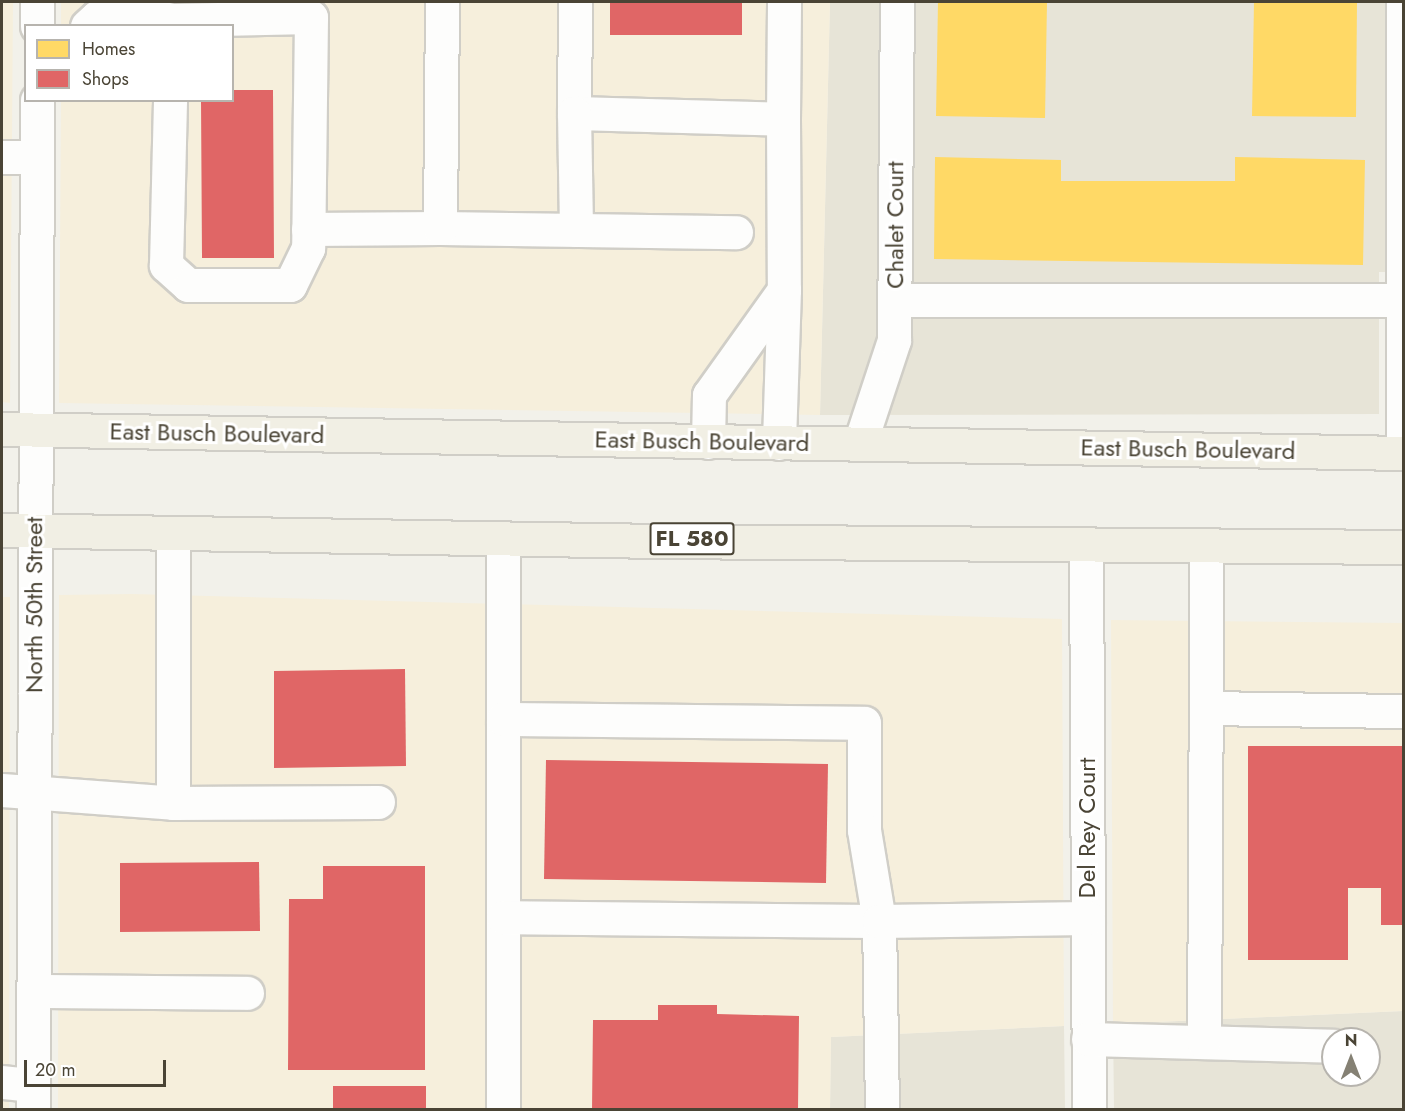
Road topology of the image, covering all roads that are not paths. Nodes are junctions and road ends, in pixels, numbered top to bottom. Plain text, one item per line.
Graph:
1 (38, 2) edge
2 (442, 2) edge
3 (575, 2) edge
4 (784, 2) edge
5 (897, 2) edge
6 (1403, 2) edge
7 (311, 9) edge
8 (172, 16) edge
9 (37, 24) edge
10 (89, 24) edge
11 (37, 102) edge
12 (170, 102) edge
13 (574, 113) junction
14 (783, 119) junction
15 (2, 157) edge
16 (37, 157) junction
17 (440, 228) junction
18 (308, 229) junction
19 (576, 230) junction
20 (736, 232) dead end
21 (784, 290) junction
22 (895, 300) junction
23 (1403, 300) edge
24 (2, 429) edge
25 (34, 430) junction
26 (708, 442) junction
27 (779, 443) junction
28 (860, 443) junction
29 (1403, 453) edge
30 (2, 530) edge
31 (34, 531) junction
32 (173, 533) junction
33 (503, 538) junction
34 (1086, 546) junction
35 (1207, 546) junction
36 (1404, 547) edge
37 (1206, 708) junction
38 (1404, 711) edge
39 (503, 719) junction
40 (2, 790) edge
41 (34, 794) junction
42 (378, 802) dead end
43 (173, 803) junction
44 (503, 917) junction
45 (1088, 918) junction
46 (879, 921) junction
47 (34, 991) junction
48 (247, 993) dead end
49 (1089, 1039) junction
50 (1204, 1042) junction
51 (1321, 1046) edge
52 (23, 1092) edge
53 (503, 1110) edge
54 (882, 1110) edge
55 (1089, 1110) edge

1 - 9 street
2 - 17 street
3 - 13 street
4 - 14 street
5 - 22 street, Chalet Court
6 - 23 street
7 - 8 street
7 - 18 street
8 - 10 street
11 - 16 street, North 50th Street
12 - 18 street
13 - 14 street
13 - 19 street
14 - 21 street
15 - 16 street
16 - 25 street, North 50th Street
17 - 18 street
17 - 19 street
19 - 20 street
21 - 26 street
21 - 27 street
22 - 23 street
22 - 28 street, Chalet Court
23 - 29 street
24 - 25 main road, East Busch Boulevard
25 - 26 main road, East Busch Boulevard
25 - 31 street, North 50th Street
26 - 27 main road, East Busch Boulevard
27 - 28 main road, East Busch Boulevard
28 - 29 main road, East Busch Boulevard
30 - 31 main road, FL 580
31 - 32 main road, FL 580
31 - 41 street, North 50th Street
32 - 33 main road, FL 580
32 - 43 street
33 - 34 main road, FL 580
33 - 39 street
34 - 35 main road, FL 580
34 - 45 street, Del Rey Court
35 - 36 main road, FL 580
35 - 37 street
37 - 38 street
37 - 50 street
39 - 44 street
39 - 46 street
40 - 41 street
41 - 43 street
41 - 47 street, North 50th Street
42 - 43 street
44 - 46 street
44 - 53 street
45 - 46 street
45 - 49 street, Del Rey Court
46 - 54 street
47 - 48 street
47 - 52 street, North 50th Street
49 - 50 street
49 - 55 street, Del Rey Court
50 - 51 street

